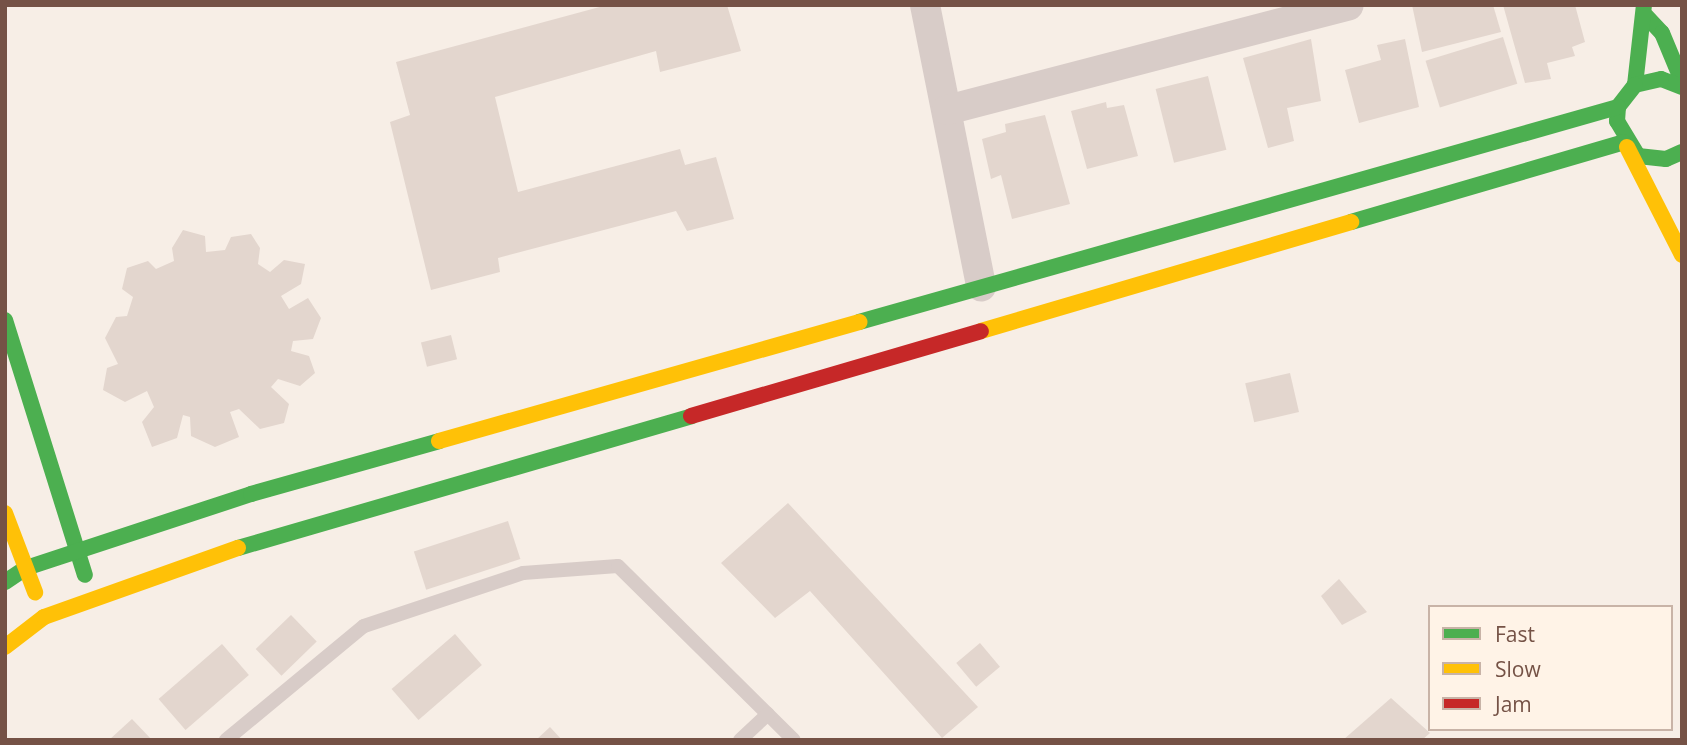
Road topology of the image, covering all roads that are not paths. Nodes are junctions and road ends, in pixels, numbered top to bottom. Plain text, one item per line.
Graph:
1 (925, 5) edge
2 (1349, 5) edge
3 (1645, 10) edge
4 (1682, 81) edge
5 (1635, 85) junction
6 (1682, 87) edge
7 (1618, 107) junction
8 (947, 110) junction
9 (1626, 144) junction
10 (1681, 155) edge
11 (1682, 255) edge
12 (981, 286) junction
13 (5, 320) edge
14 (779, 344) junction
15 (792, 387) junction
16 (5, 513) edge
17 (75, 551) junction
18 (26, 568) junction
19 (5, 582) edge
20 (94, 596) junction
21 (44, 617) junction
22 (5, 647) edge
23 (768, 714) junction
24 (226, 740) edge
25 (740, 740) edge
26 (794, 740) edge

1 - 8 street
2 - 8 street
3 - 4 street
3 - 5 street
5 - 6 street
5 - 7 street
7 - 9 street
7 - 12 street
8 - 12 street
9 - 10 street
9 - 11 street
9 - 15 street
12 - 14 street
13 - 17 street
14 - 15 street
14 - 17 street
15 - 20 street
16 - 18 street
17 - 18 street
17 - 20 street
18 - 19 street
18 - 21 street
20 - 21 street
21 - 22 street
23 - 24 lane
23 - 25 lane
23 - 26 lane

